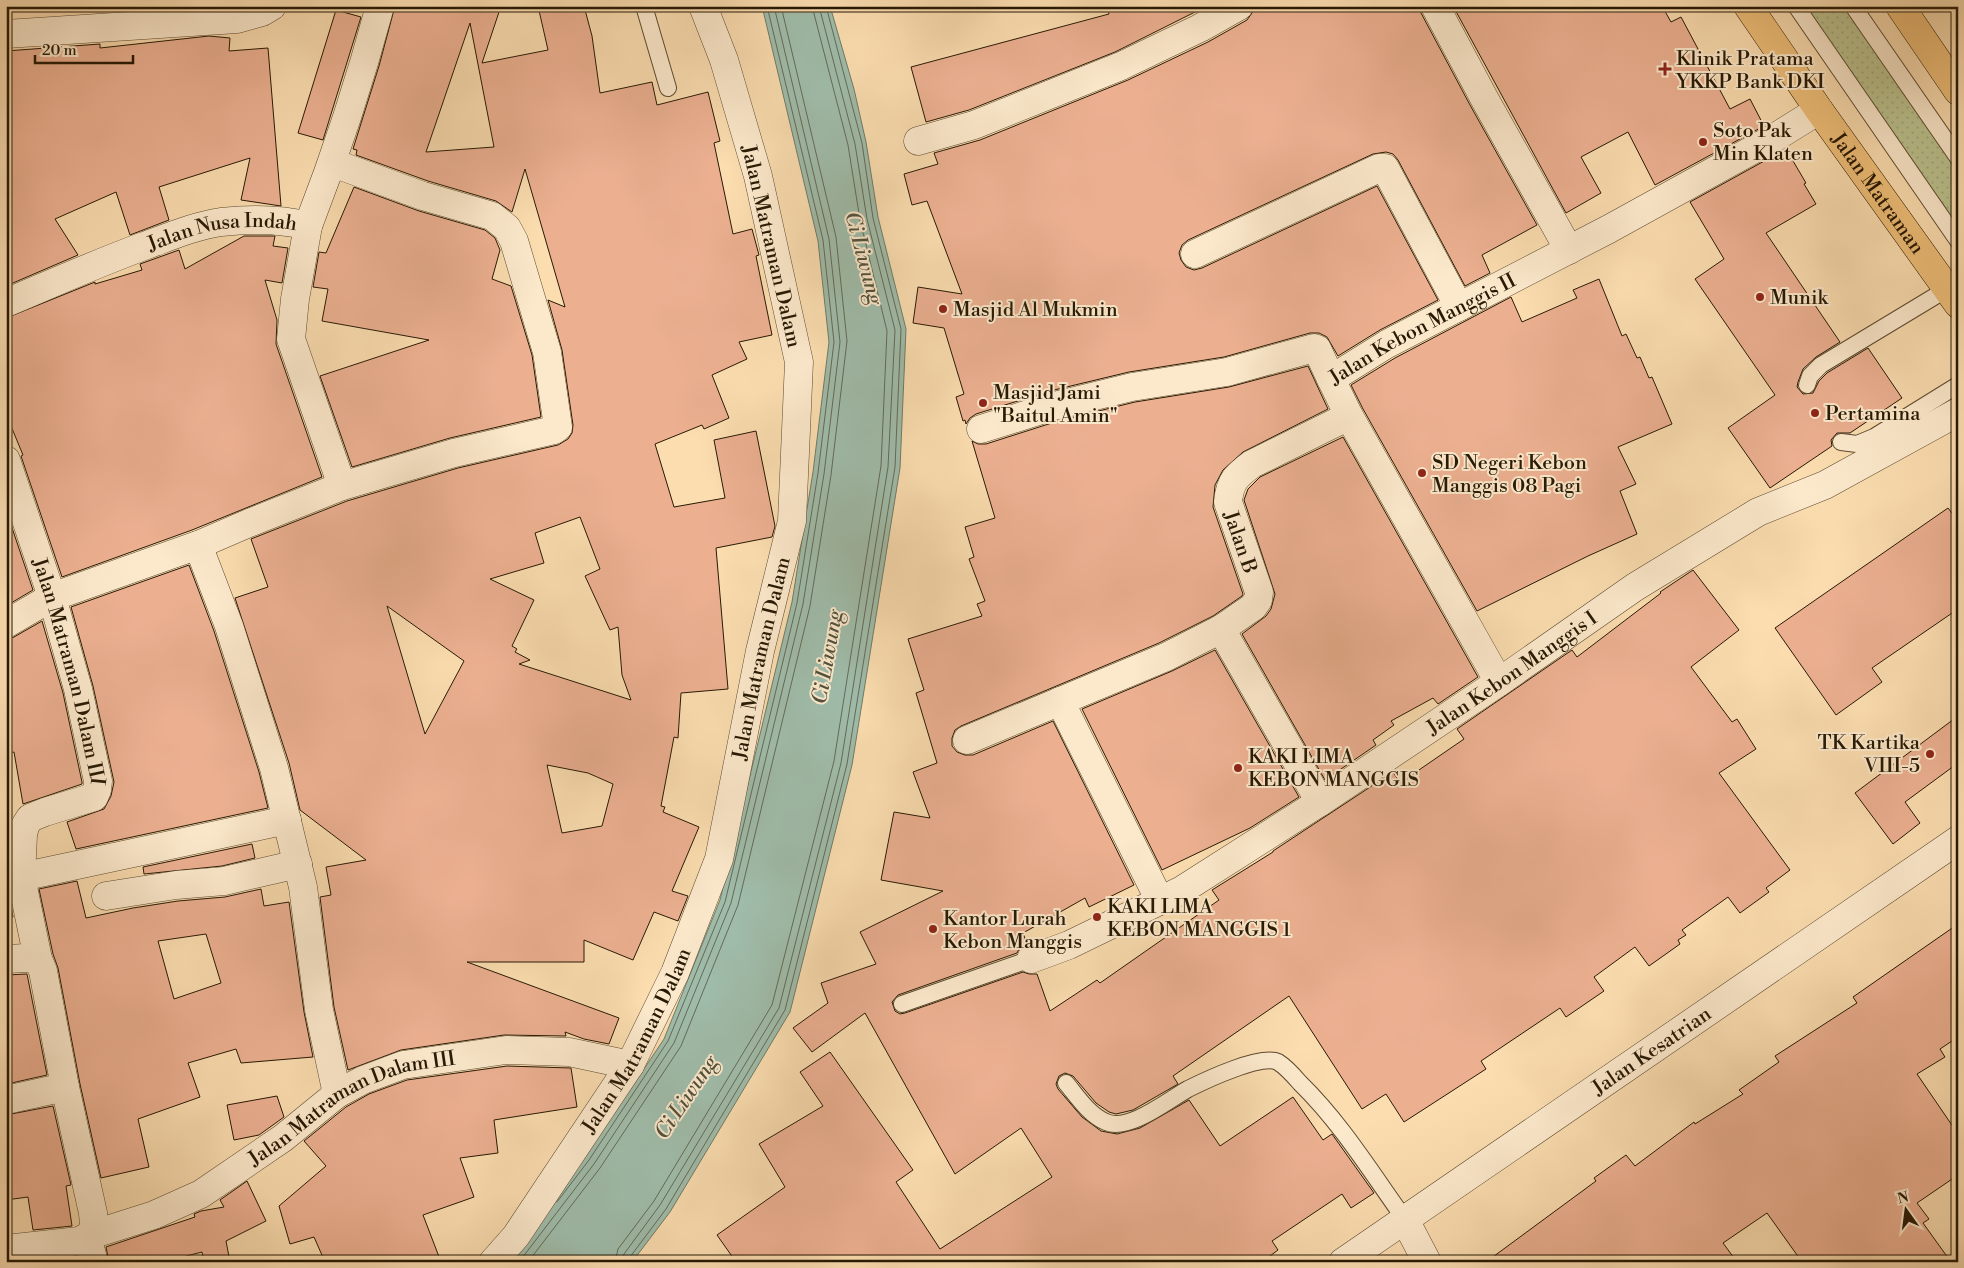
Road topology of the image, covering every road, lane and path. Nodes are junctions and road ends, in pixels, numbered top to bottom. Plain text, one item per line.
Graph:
1 (272, 6) edge
2 (380, 6) edge
3 (644, 6) edge
4 (703, 6) edge
5 (1239, 6) edge
6 (1435, 6) edge
7 (1748, 6) edge
8 (1796, 6) edge
9 (1853, 6) edge
10 (1900, 6) edge
11 (6, 34) edge
12 (668, 88) dead end
13 (1958, 91) edge
14 (1819, 110) junction
15 (918, 141) dead end
16 (1958, 158) edge
17 (333, 163) junction
18 (308, 226) junction
19 (1958, 241) edge
20 (1569, 250) junction
21 (1195, 254) dead end
22 (1952, 296) edge
23 (6, 303) edge
24 (1459, 307) junction
25 (1330, 379) junction
26 (1958, 384) edge
27 (1807, 385) dead end
28 (1958, 412) edge
29 (1349, 416) junction
30 (981, 430) dead end
31 (1841, 442) dead end
32 (6, 460) edge
33 (342, 486) junction
34 (198, 545) junction
35 (52, 597) junction
36 (6, 624) edge
37 (1221, 629) junction
38 (1499, 682) junction
39 (1060, 701) junction
40 (967, 740) dead end
41 (1320, 802) junction
42 (287, 820) junction
43 (1958, 840) edge
44 (298, 864) junction
45 (21, 877) junction
46 (106, 896) dead end
47 (1160, 900) junction
48 (6, 959) edge
49 (38, 959) junction
50 (1031, 959) joint
51 (902, 1004) dead end
52 (630, 1065) junction
53 (1066, 1082) dead end
54 (64, 1087) junction
55 (337, 1094) junction
56 (6, 1100) edge
57 (1404, 1218) junction
58 (90, 1245) edge
59 (6, 1249) edge
60 (1426, 1261) edge
61 (493, 1262) edge
62 (1344, 1262) edge

1 - 11 street
2 - 17 street, Jalan Nusa Indah
3 - 12 lane
4 - 52 street, Jalan Matraman Dalam
5 - 15 street
6 - 20 street
7 - 14 main road, Jalan Matraman
8 - 19 lane
9 - 16 lane
10 - 13 main road
14 - 20 street, Jalan Kebon Manggis II
14 - 22 main road, Jalan Matraman
17 - 18 street, Jalan Nusa Indah
17 - 33 street
18 - 23 street, Jalan Nusa Indah
18 - 33 street
20 - 24 street, Jalan Kebon Manggis II
21 - 24 street
22 - 27 lane
24 - 25 street, Jalan Kebon Manggis II
25 - 29 street, Jalan Kebon Manggis II
25 - 30 street
26 - 31 lane
28 - 38 street, Jalan Kebon Manggis I
29 - 37 street, Jalan B
29 - 38 street, Jalan Kebon Manggis II
32 - 35 street, Jalan Matraman Dalam III
33 - 34 street
34 - 35 street
34 - 42 street
35 - 36 street
35 - 45 street, Jalan Matraman Dalam III
37 - 39 street, Jalan B
37 - 41 street
38 - 41 street, Jalan Kebon Manggis I
39 - 40 street, Jalan B
39 - 47 street
41 - 47 street, Jalan Kebon Manggis I
42 - 44 street
42 - 45 street
43 - 57 street, Jalan Kesatrian
44 - 46 street
44 - 55 street
45 - 49 street, Jalan Matraman Dalam III
47 - 50 street, Jalan Kebon Manggis I
48 - 49 street
49 - 54 street, Jalan Matraman Dalam III
50 - 51 lane, Jalan Kebon Manggis I
52 - 55 street, Jalan Matraman Dalam III
52 - 61 street, Jalan Matraman Dalam
53 - 57 lane
54 - 56 street
54 - 58 street, Jalan Matraman Dalam III
55 - 58 street, Jalan Matraman Dalam III
57 - 60 street
57 - 62 street, Jalan Kesatrian
58 - 59 street, Jalan Matraman Dalam III

